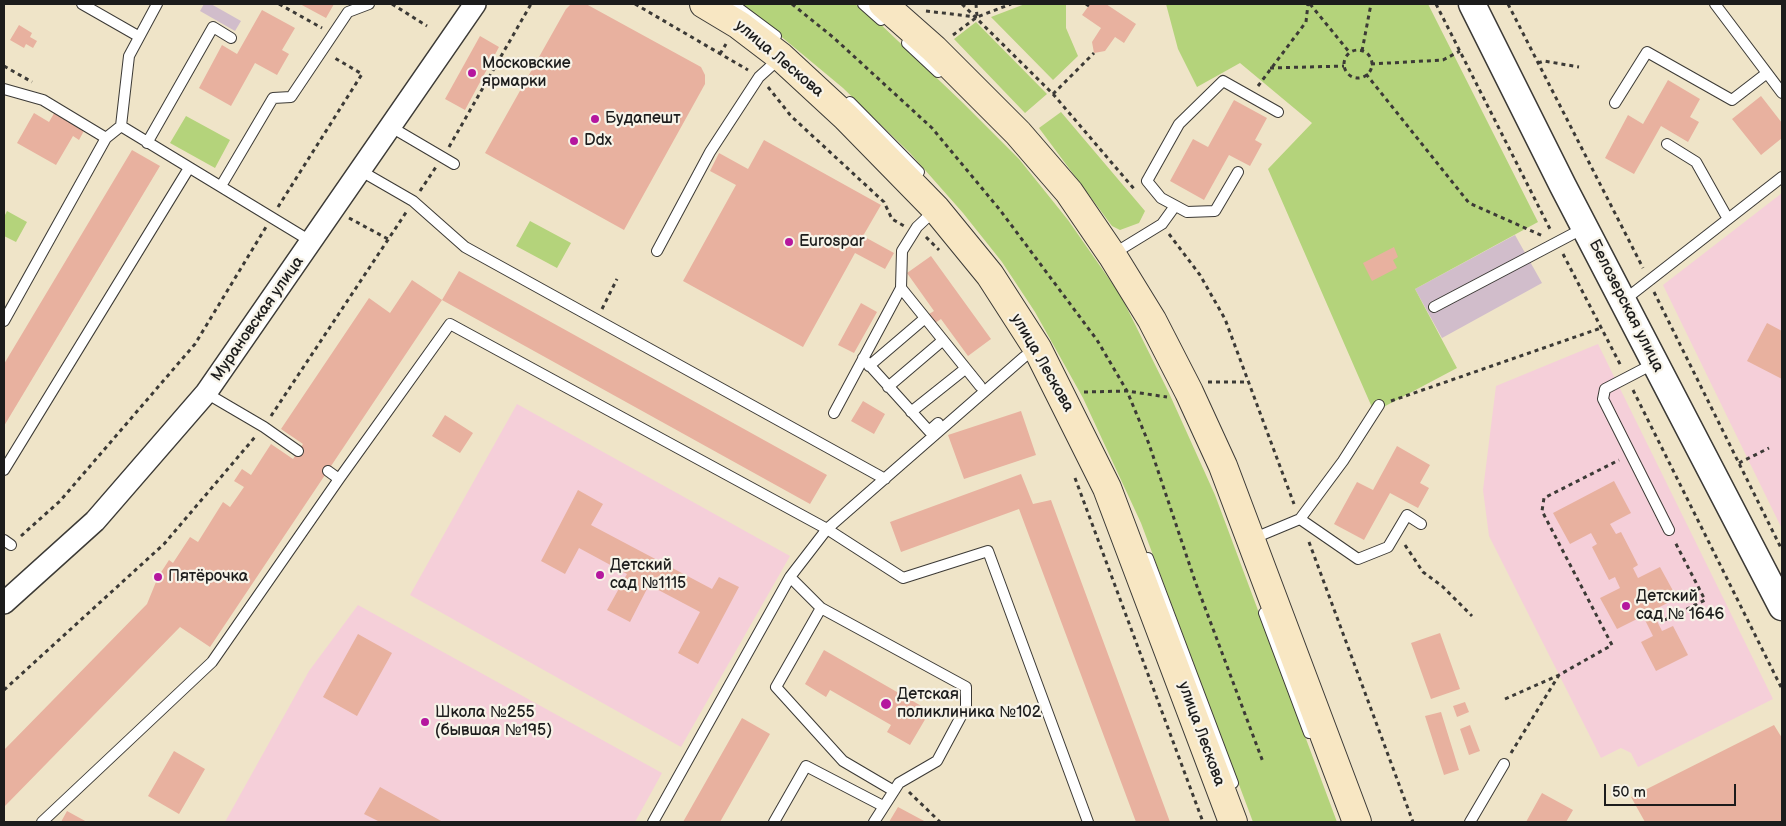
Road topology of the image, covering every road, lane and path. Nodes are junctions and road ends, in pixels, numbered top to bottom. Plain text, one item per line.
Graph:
1 (82, 4) edge
2 (157, 4) edge
3 (279, 4) edge
4 (369, 4) edge
5 (392, 4) edge
6 (475, 4) edge
7 (531, 4) edge
8 (635, 4) edge
9 (704, 4) edge
10 (733, 4) edge
11 (863, 4) edge
12 (962, 4) edge
13 (976, 4) edge
14 (1011, 4) edge
15 (1309, 4) edge
16 (1371, 4) edge
17 (1436, 4) edge
18 (1472, 4) edge
19 (1715, 4) edge
20 (922, 10) dead end
21 (977, 17) junction
22 (891, 22) edge
23 (427, 26) dead end
24 (332, 34) junction
25 (953, 35) dead end
26 (138, 36) junction
27 (230, 38) dead end
28 (781, 49) junction
29 (321, 51) junction
30 (1362, 51) junction
31 (1460, 51) junction
32 (1350, 52) junction
33 (1094, 53) dead end
34 (1538, 63) dead end
35 (1371, 64) junction
36 (1344, 66) junction
37 (1579, 67) dead end
38 (1270, 68) junction
39 (1767, 73) junction
40 (1366, 74) junction
41 (759, 77) junction
42 (947, 81) dead end
43 (4, 89) edge
44 (1782, 93) edge
45 (840, 94) dead end
46 (1053, 94) junction
47 (1250, 96) junction
48 (1615, 103) dead end
49 (1278, 112) dead end
50 (121, 126) junction
51 (391, 127) junction
52 (106, 138) junction
53 (147, 143) junction
54 (1667, 144) dead end
55 (443, 158) junction
56 (454, 164) dead end
57 (189, 168) junction
58 (361, 171) junction
59 (1238, 172) dead end
60 (1782, 177) edge
61 (926, 180) dead end
62 (221, 186) junction
63 (1140, 196) dead end
64 (413, 201) junction
65 (1175, 206) junction
66 (334, 210) junction
67 (271, 218) junction
68 (926, 218) junction
69 (1728, 219) junction
70 (961, 222) dead end
71 (1077, 224) dead end
72 (1162, 224) junction
73 (1585, 227) junction
74 (388, 239) junction
75 (312, 242) junction
76 (1557, 242) junction
77 (657, 251) dead end
78 (943, 255) dead end
79 (1112, 255) junction
80 (617, 278) dead end
81 (901, 288) junction
82 (1623, 301) junction
83 (1434, 307) dead end
84 (597, 318) junction
85 (924, 318) junction
86 (4, 321) edge
87 (1601, 328) junction
88 (942, 341) junction
89 (1039, 341) junction
90 (866, 362) junction
91 (1656, 363) junction
92 (965, 369) junction
93 (1166, 372) dead end
94 (1005, 374) junction
95 (1626, 377) junction
96 (1203, 382) dead end
97 (1249, 382) junction
98 (980, 386) junction
99 (888, 387) junction
100 (1081, 392) dead end
101 (206, 393) junction
102 (1173, 398) dead end
103 (1379, 405) joint
104 (911, 412) junction
105 (834, 413) dead end
106 (264, 427) junction
107 (1769, 448) dead end
108 (298, 451) dead end
109 (1631, 455) junction
110 (1739, 463) dead end
111 (4, 470) edge
112 (1072, 470) dead end
113 (328, 471) dead end
114 (339, 479) junction
115 (885, 479) junction
116 (1300, 519) junction
117 (1422, 524) dead end
118 (828, 529) junction
119 (1669, 530) joint
120 (1397, 532) junction
121 (1252, 539) junction
122 (7, 543) edge
123 (1143, 546) dead end
124 (790, 577) junction
125 (4, 603) edge
126 (1261, 606) dead end
127 (1782, 607) edge
128 (821, 608) junction
129 (1472, 616) dead end
130 (1665, 620) dead end
131 (1559, 675) junction
132 (1782, 689) edge
133 (4, 690) edge
134 (1505, 699) dead end
135 (1312, 742) dead end
136 (1504, 764) joint
137 (896, 787) junction
138 (1237, 795) dead end
139 (883, 806) junction
140 (42, 822) edge
141 (653, 822) edge
142 (774, 822) edge
143 (874, 822) edge
144 (940, 822) edge
145 (1088, 822) edge
146 (1202, 822) edge
147 (1233, 822) edge
148 (1357, 822) edge
149 (1413, 822) edge
150 (1470, 822) edge

1 - 26 lane
2 - 26 lane
3 - 24 path
4 - 24 lane
5 - 23 path
6 - 51 street, Мурановская улица
7 - 55 path
8 - 41 path
9 - 28 main road, улица Лескова
10 - 28 lane, улица Лескова
11 - 22 lane
12 - 21 path
13 - 21 path
14 - 21 path
15 - 32 path
15 - 38 path
16 - 30 path
17 - 31 path
18 - 73 street, Белозерская улица
19 - 39 lane
20 - 21 path
21 - 25 path
21 - 46 path
22 - 42 lane
22 - 79 main road
24 - 29 lane
26 - 50 lane
27 - 53 lane
28 - 41 lane
28 - 68 main road, улица Лескова
29 - 62 lane
29 - 67 path
30 - 32 path
30 - 35 path
31 - 35 path
31 - 76 path
32 - 36 path
33 - 46 path
34 - 37 path
35 - 40 path
36 - 38 path
36 - 40 path
38 - 47 path
39 - 44 lane
39 - 48 lane
40 - 76 path
41 - 68 path
41 - 77 lane
43 - 52 lane
45 - 61 lane, улица Лескова
46 - 63 path
47 - 49 lane
47 - 65 lane
50 - 52 lane
50 - 53 lane
51 - 55 lane
51 - 58 street, Мурановская улица
52 - 86 lane
53 - 57 lane
54 - 69 lane
55 - 56 lane
55 - 64 path
57 - 62 lane
57 - 111 lane
58 - 64 lane
58 - 66 street, Мурановская улица
59 - 65 lane
60 - 69 lane
62 - 67 lane
64 - 74 path
64 - 84 lane
65 - 72 lane
66 - 74 path
66 - 75 street, Мурановская улица
67 - 75 lane
67 - 122 path
68 - 78 path
68 - 81 lane
68 - 89 main road, улица Лескова
69 - 82 lane
70 - 89 lane, улица Лескова
71 - 93 lane
72 - 79 lane
72 - 97 path
73 - 76 lane
73 - 82 street, Белозерская улица
74 - 106 path
75 - 101 street, Мурановская улица
76 - 83 lane
76 - 87 path
79 - 121 main road
80 - 84 path
81 - 85 lane
81 - 90 lane
82 - 91 street, Белозерская улица
84 - 115 lane
85 - 88 lane
85 - 90 lane
87 - 95 path
87 - 103 path
88 - 92 lane
88 - 99 lane
89 - 94 lane
89 - 147 main road, улица Лескова
90 - 99 lane
90 - 105 lane
91 - 95 lane
91 - 127 street, Белозерская улица
92 - 98 lane
92 - 104 lane
94 - 98 lane
94 - 115 lane
95 - 109 lane
95 - 132 path
96 - 97 path
97 - 116 path
98 - 104 lane
99 - 104 lane
100 - 102 path
101 - 106 lane
101 - 125 street, Мурановская улица
103 - 116 lane
106 - 108 lane
106 - 133 path
107 - 110 path
109 - 119 lane
109 - 131 path
112 - 146 path
113 - 114 lane
114 - 118 lane
114 - 140 lane
115 - 118 lane
116 - 120 lane
116 - 121 lane
116 - 149 path
117 - 120 lane
118 - 124 lane
118 - 145 lane
119 - 130 path
120 - 129 path
121 - 148 main road
123 - 138 lane, улица Лескова
124 - 128 lane
124 - 141 lane
126 - 135 lane
128 - 137 lane
128 - 137 lane
131 - 134 path
131 - 136 path
136 - 150 lane
137 - 139 lane
137 - 144 path
139 - 142 lane
139 - 143 lane

